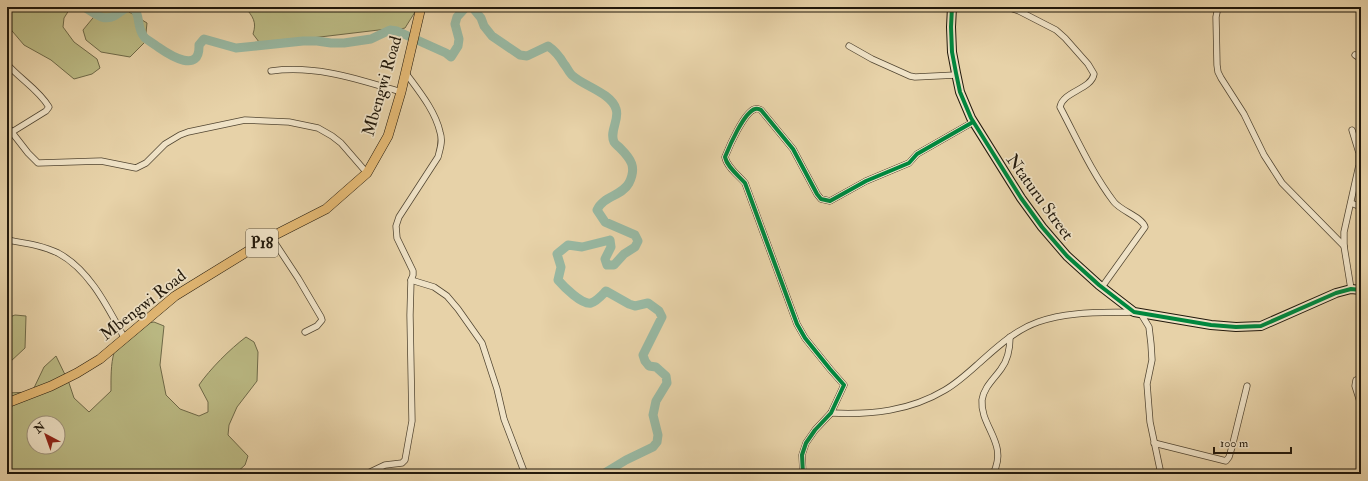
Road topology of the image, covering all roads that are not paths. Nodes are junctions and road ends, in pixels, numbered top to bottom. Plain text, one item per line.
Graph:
1 (421, 7) edge
2 (952, 7) edge
3 (1007, 7) edge
4 (1218, 7) edge
5 (849, 46) dead end
6 (1355, 55) dead end
7 (1361, 59) edge
8 (7, 64) edge
9 (271, 71) dead end
10 (405, 72) junction
11 (956, 75) junction
12 (401, 92) junction
13 (973, 122) junction
14 (7, 126) edge
15 (1352, 130) dead end
16 (12, 132) junction
17 (367, 173) junction
18 (1351, 203) junction
19 (1361, 207) edge
20 (271, 237) junction
21 (7, 240) edge
22 (1344, 246) junction
23 (411, 280) junction
24 (1102, 287) junction
25 (1351, 289) junction
26 (1361, 290) edge
27 (1137, 313) junction
28 (305, 332) dead end
29 (1010, 337) junction
30 (125, 339) junction
31 (1361, 379) edge
32 (1247, 386) dead end
33 (7, 403) edge
34 (1361, 405) edge
35 (831, 413) junction
36 (1154, 443) junction
37 (366, 474) edge
38 (525, 474) edge
39 (803, 474) edge
40 (993, 474) edge
41 (1161, 474) edge

1 - 10 main road, Mbengwi Road / P18
2 - 11 street, Ntaturu Street
3 - 24 street
4 - 22 street
5 - 11 street
6 - 7 street
8 - 16 street
9 - 12 street
10 - 12 main road, Mbengwi Road / P18
10 - 23 street
11 - 13 street, Ntaturu Street
12 - 17 main road, Mbengwi Road / P18
13 - 24 street, Ntaturu Street
13 - 35 street
14 - 16 street
15 - 18 street
16 - 17 street
17 - 20 main road, Mbengwi Road / P18
18 - 19 street
18 - 22 street
20 - 28 street
20 - 30 main road, Mbengwi Road / P18
21 - 30 street
22 - 25 street
23 - 37 street
23 - 38 street
24 - 27 street, Ntaturu Street
25 - 26 street, Ntaturu Street
25 - 27 street, Ntaturu Street
27 - 29 street
27 - 36 street
29 - 35 street
29 - 40 street
30 - 33 main road, Mbengwi Road / P18
31 - 34 street
32 - 36 street
35 - 39 street
36 - 41 street

